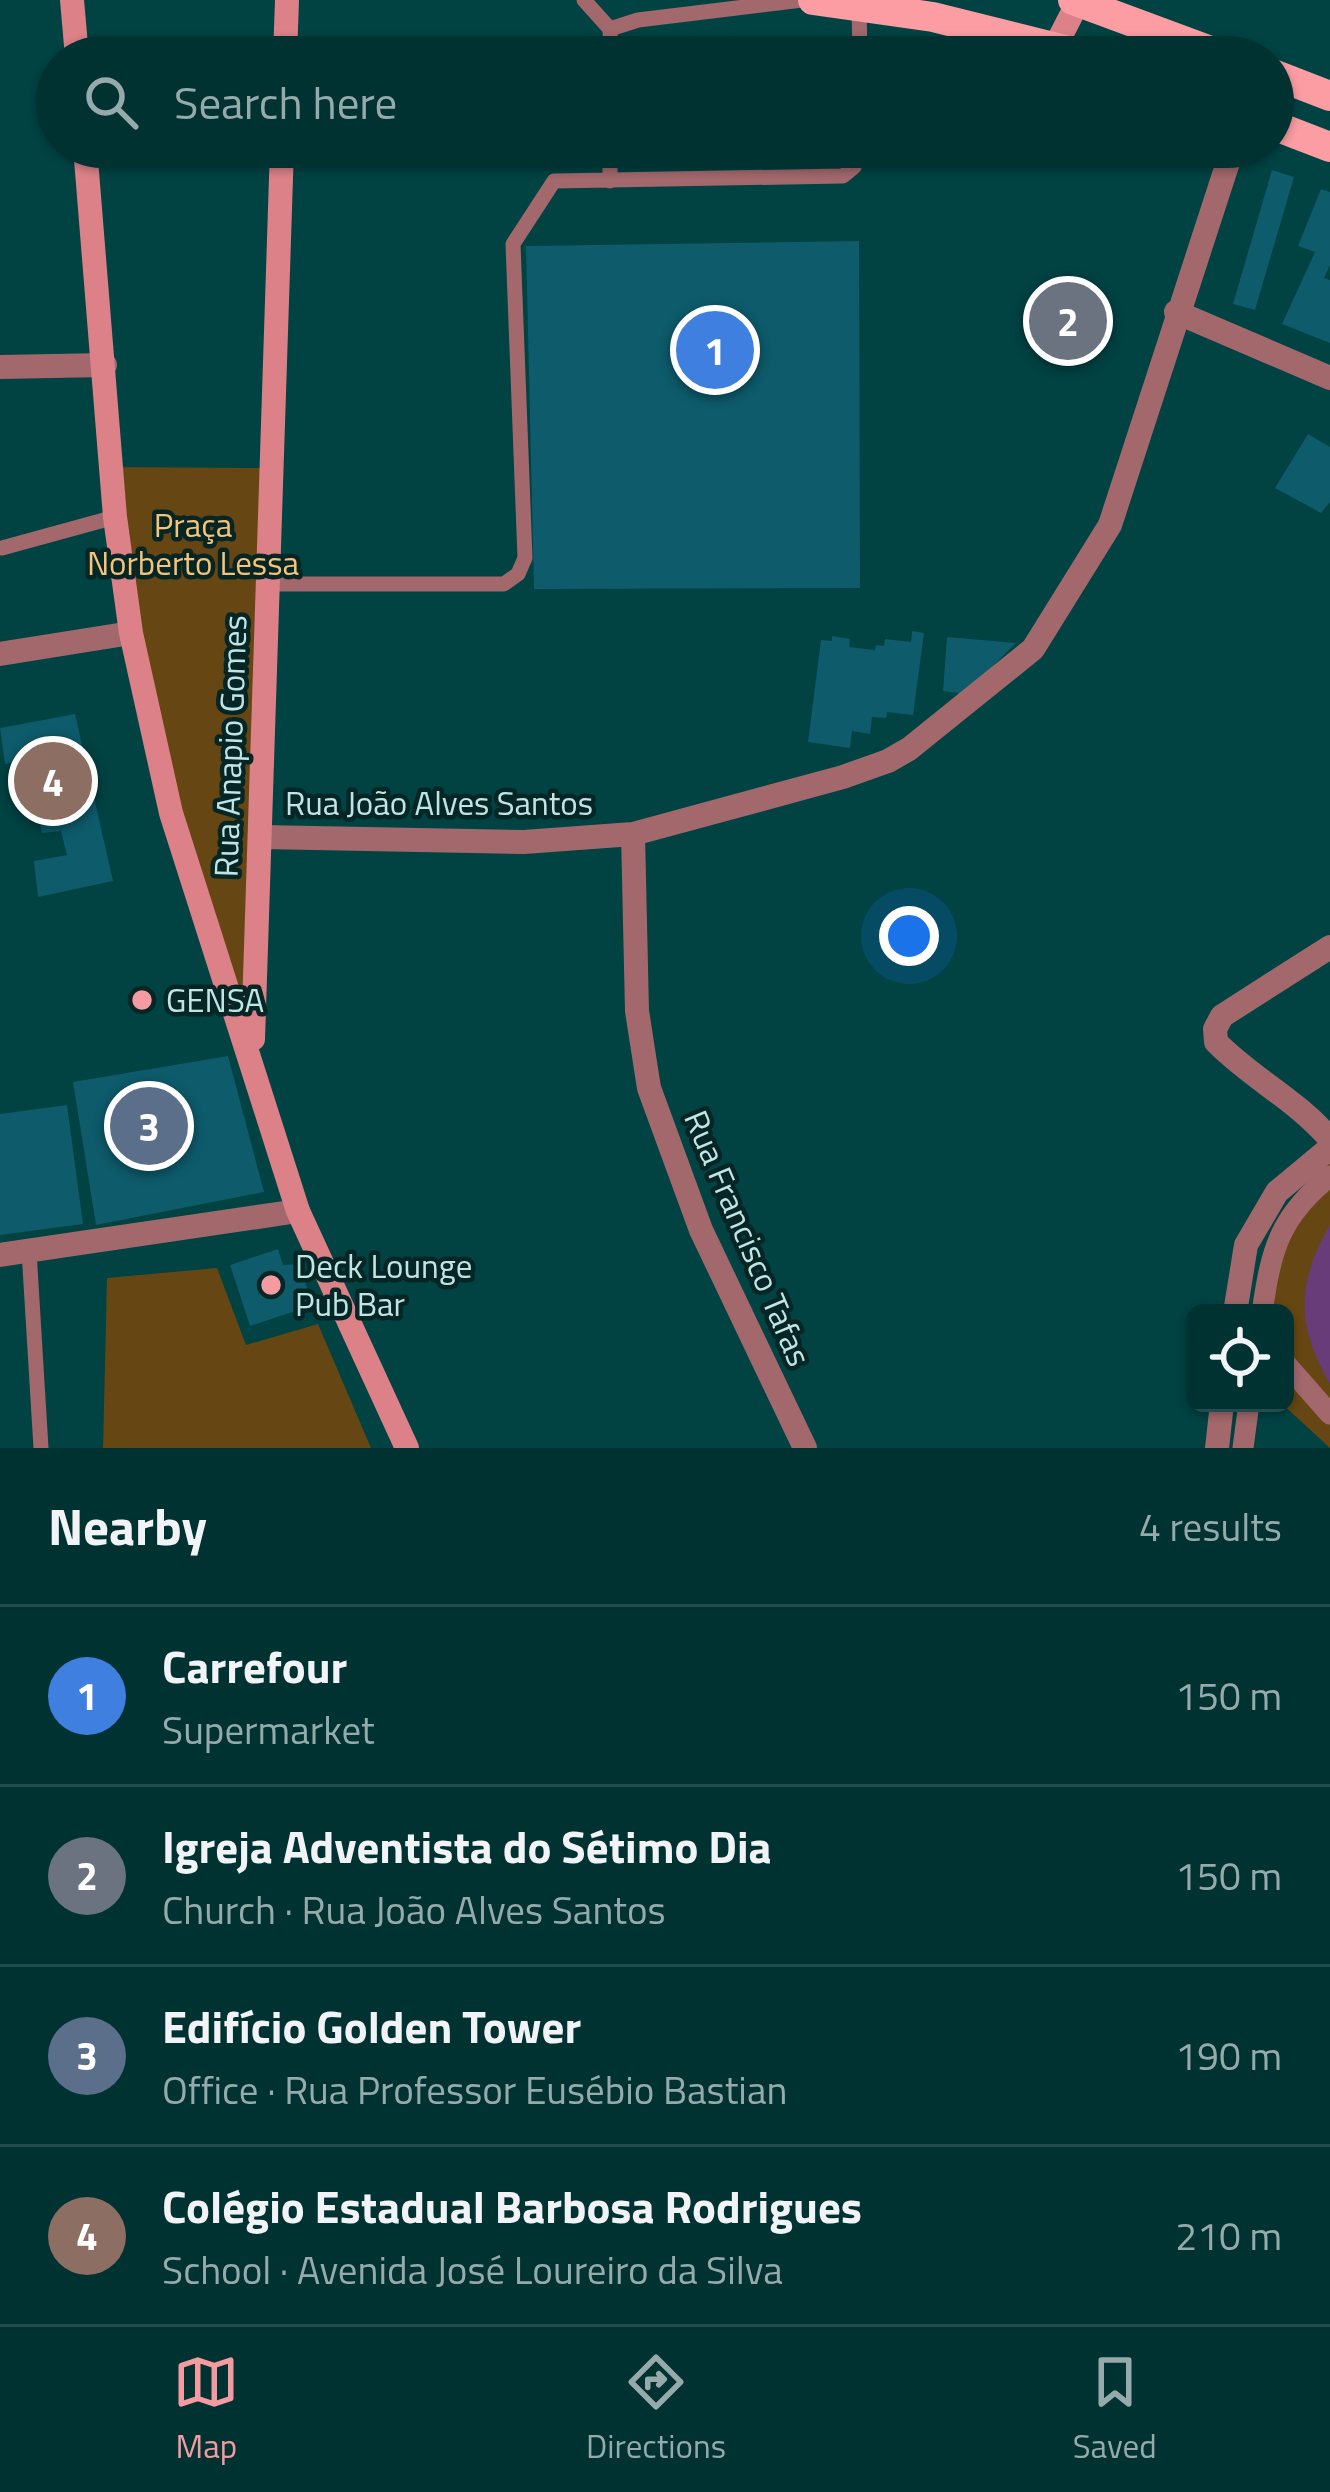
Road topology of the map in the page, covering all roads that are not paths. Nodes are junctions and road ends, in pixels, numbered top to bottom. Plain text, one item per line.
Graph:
1 (72, 0) edge
2 (287, 0) edge
3 (584, 0) edge
4 (802, 0) edge
5 (813, 0) edge
6 (1077, 0) edge
7 (860, 6) junction
8 (610, 29) junction
9 (75, 36) edge
10 (286, 36) edge
11 (610, 36) edge
12 (860, 36) edge
13 (1010, 36) edge
14 (1060, 36) edge
15 (1172, 36) edge
16 (1294, 82) edge
17 (1330, 96) edge
18 (1294, 133) edge
19 (1330, 147) edge
20 (87, 168) edge
21 (281, 168) edge
22 (610, 168) edge
23 (853, 168) edge
24 (1226, 168) edge
25 (610, 181) junction
26 (1176, 312) junction
27 (105, 365) junction
28 (0, 367) edge
29 (1330, 378) edge
30 (115, 517) junction
31 (2, 548) edge
32 (267, 584) junction
33 (131, 633) junction
34 (0, 654) edge
35 (633, 835) junction
36 (261, 837) junction
37 (1330, 947) edge
38 (252, 1059) junction
39 (1330, 1143) edge
40 (1330, 1175) edge
41 (298, 1211) junction
42 (29, 1251) junction
43 (0, 1255) edge
44 (1236, 1304) edge
45 (1265, 1304) edge
46 (1294, 1373) edge
47 (1221, 1412) edge
48 (1249, 1412) edge
49 (1330, 1414) edge
50 (41, 1448) edge
51 (407, 1448) edge
52 (805, 1448) edge
53 (1217, 1448) edge
54 (1243, 1448) edge

1 - 9 main road
2 - 10 main road
3 - 8 lane
4 - 8 lane
5 - 7 main road
6 - 14 main road
6 - 15 main road
7 - 12 lane
7 - 13 main road
8 - 11 lane
16 - 17 main road
18 - 19 main road
20 - 27 main road
21 - 32 main road, Rua Anapio Gomes
22 - 25 lane
23 - 25 lane
24 - 26 street, Rua João Alves Santos
25 - 32 lane
26 - 29 street
26 - 35 street, Rua João Alves Santos
27 - 28 street
27 - 30 main road
30 - 31 lane
30 - 33 main road
32 - 36 main road, Rua Anapio Gomes
33 - 34 street
33 - 38 main road
35 - 36 street, Rua João Alves Santos
35 - 52 street, Rua Francisco Tafas
36 - 38 main road, Rua Anapio Gomes
37 - 39 street
38 - 41 main road
39 - 44 street
40 - 45 street
41 - 42 street
41 - 51 main road
42 - 43 street
42 - 50 lane
46 - 49 street
47 - 53 street
48 - 54 street

